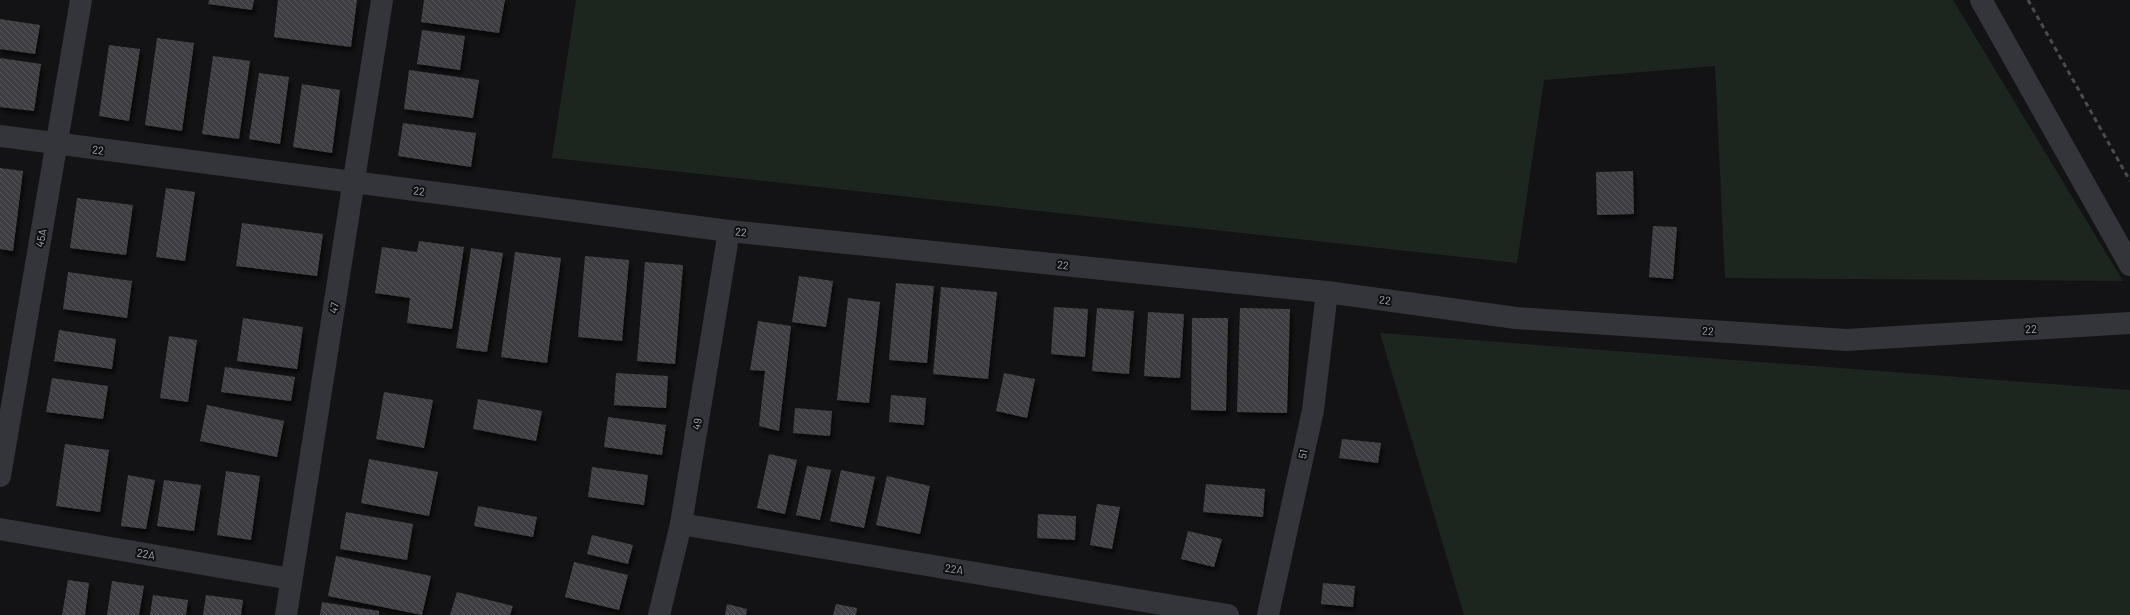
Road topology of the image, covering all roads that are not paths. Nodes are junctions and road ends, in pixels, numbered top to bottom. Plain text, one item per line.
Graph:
1 (81, 0) edge
2 (382, 0) edge
3 (1981, 0) edge
4 (0, 136) edge
5 (57, 144) junction
6 (354, 183) junction
7 (729, 231) junction
8 (2130, 265) edge
9 (1328, 292) junction
10 (2130, 323) edge
11 (0, 476) edge
12 (681, 524) junction
13 (0, 529) edge
14 (291, 579) junction
15 (286, 615) edge
16 (659, 615) edge
17 (1228, 615) edge
18 (1268, 615) edge

1 - 5 street, 45A
2 - 6 street, 47
3 - 8 street
4 - 5 street, 22
5 - 6 street, 22
5 - 11 street, 45A
6 - 7 street, 22
6 - 14 street, 47
7 - 9 street, 22
7 - 12 street, 49
9 - 10 street, 22
9 - 18 street, 51
12 - 16 street, 49
12 - 17 street, 22A
13 - 14 street, 22A
14 - 15 street, 47

